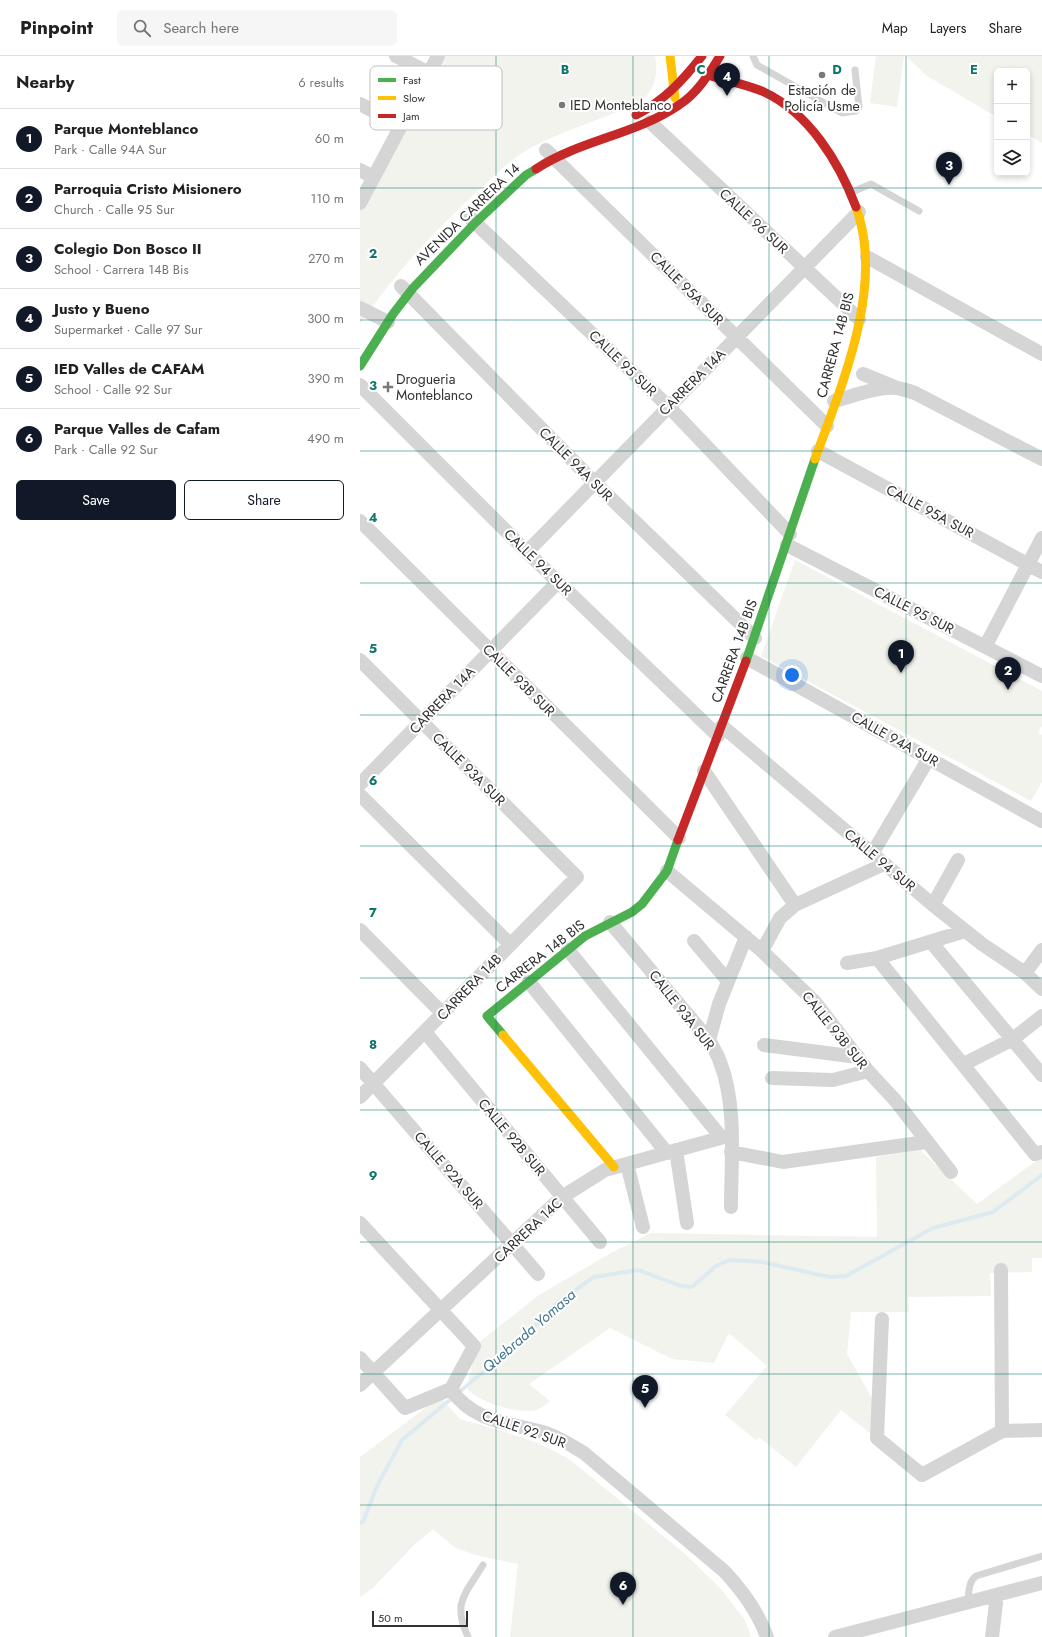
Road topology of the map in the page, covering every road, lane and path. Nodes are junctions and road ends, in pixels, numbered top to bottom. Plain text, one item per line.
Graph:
1 (396, 56) edge
2 (438, 56) edge
3 (670, 56) edge
4 (702, 56) edge
5 (720, 56) edge
6 (753, 56) edge
7 (415, 66) edge
8 (433, 66) edge
9 (690, 66) junction
10 (855, 70) dead end
11 (708, 75) junction
12 (698, 88) junction
13 (673, 90) junction
14 (360, 104) edge
15 (680, 105) junction
16 (370, 109) edge
17 (626, 119) dead end
18 (650, 122) junction
19 (399, 130) edge
20 (549, 151) junction
21 (360, 170) edge
22 (373, 177) junction
23 (852, 192) junction
24 (360, 203) edge
25 (919, 211) dead end
26 (859, 212) junction
27 (469, 217) junction
28 (867, 257) junction
29 (804, 268) junction
30 (403, 288) junction
31 (360, 308) edge
32 (381, 317) junction
33 (859, 319) junction
34 (736, 337) junction
35 (1042, 354) edge
36 (360, 366) edge
37 (863, 374) dead end
38 (360, 385) edge
39 (897, 388) junction
40 (834, 401) junction
41 (668, 406) junction
42 (827, 426) junction
43 (818, 451) junction
44 (1042, 459) edge
45 (594, 482) junction
46 (360, 521) edge
47 (1042, 538) edge
48 (789, 539) junction
49 (527, 552) junction
50 (1028, 564) junction
51 (1042, 572) edge
52 (558, 582) junction
53 (755, 638) junction
54 (985, 647) junction
55 (490, 651) junction
56 (747, 658) junction
57 (360, 660) edge
58 (1042, 676) edge
59 (421, 721) junction
60 (720, 731) junction
61 (929, 758) junction
62 (704, 772) junction
63 (360, 784) edge
64 (360, 794) edge
65 (1042, 821) edge
66 (679, 838) junction
67 (872, 854) junction
68 (958, 860) dead end
69 (884, 864) junction
70 (667, 870) junction
71 (577, 877) joint
72 (795, 905) junction
73 (932, 906) junction
74 (610, 922) junction
75 (360, 930) edge
76 (965, 931) junction
77 (746, 938) junction
78 (694, 941) dead end
79 (931, 942) junction
80 (510, 944) junction
81 (568, 950) junction
82 (1042, 950) edge
83 (762, 951) junction
84 (877, 958) junction
85 (847, 963) dead end
86 (1025, 974) junction
87 (728, 981) junction
88 (528, 982) junction
89 (1042, 989) edge
90 (443, 1014) junction
91 (1042, 1016) edge
92 (425, 1032) junction
93 (1013, 1039) junction
94 (709, 1040) junction
95 (764, 1045) dead end
96 (858, 1057) junction
97 (964, 1064) junction
98 (360, 1068) edge
99 (868, 1071) junction
100 (1042, 1076) edge
101 (772, 1078) dead end
102 (374, 1083) junction
103 (360, 1097) edge
104 (726, 1136) junction
105 (926, 1142) junction
106 (671, 1151) junction
107 (731, 1152) junction
108 (1038, 1153) edge
109 (627, 1164) junction
110 (614, 1167) junction
111 (951, 1172) dead end
112 (562, 1197) junction
113 (731, 1207) dead end
114 (360, 1222) edge
115 (687, 1223) dead end
116 (643, 1227) dead end
117 (600, 1242) dead end
118 (512, 1244) junction
119 (1001, 1270) dead end
120 (538, 1274) dead end
121 (441, 1310) junction
122 (882, 1319) dead end
123 (360, 1358) edge
124 (373, 1373) junction
125 (360, 1385) edge
126 (453, 1392) junction
127 (1042, 1430) edge
128 (1002, 1431) junction
129 (1042, 1556) edge
130 (483, 1565) dead end
131 (1042, 1583) edge
132 (997, 1595) junction
133 (968, 1602) junction
134 (468, 1637) edge
135 (767, 1637) edge
136 (835, 1637) edge
137 (992, 1637) edge

1 - 7 street
2 - 8 street
3 - 13 street
4 - 9 street
5 - 11 street, AVENIDA CARRERA 14
6 - 10 lane
9 - 12 street
9 - 13 street
11 - 12 street, AVENIDA CARRERA 14
11 - 23 street, CARRERA 14B BIS
12 - 15 street, AVENIDA CARRERA 14
13 - 15 street
13 - 17 street
14 - 16 street
15 - 18 street, AVENIDA CARRERA 14
18 - 20 street, AVENIDA CARRERA 14
18 - 29 street, CALLE 96 SUR
19 - 22 street
20 - 27 street, AVENIDA CARRERA 14
20 - 34 street, CALLE 95A SUR
21 - 22 street
22 - 24 street
23 - 25 lane
23 - 26 street, CARRERA 14B BIS
26 - 28 street, CARRERA 14B BIS
26 - 29 street, CARRERA 14A
27 - 30 street, AVENIDA CARRERA 14
27 - 41 street, CALLE 95 SUR
28 - 33 street, CARRERA 14B BIS
28 - 35 street
29 - 33 street, CALLE 96 SUR
29 - 34 street, CARRERA 14A
30 - 32 street, AVENIDA CARRERA 14
30 - 45 street, CALLE 94A SUR
31 - 32 street
32 - 36 street, AVENIDA CARRERA 14
33 - 40 street, CARRERA 14B BIS
34 - 41 street, CARRERA 14A
34 - 42 street, CALLE 95A SUR
37 - 39 street
38 - 49 street, CALLE 94 SUR
39 - 40 street
39 - 44 street
40 - 42 street, CARRERA 14B BIS
41 - 45 street, CARRERA 14A
41 - 48 street, CALLE 95 SUR
42 - 43 street, CARRERA 14B BIS
43 - 48 street, CARRERA 14B BIS
43 - 50 street, CALLE 95A SUR
45 - 49 street, CARRERA 14A
45 - 53 street, CALLE 94A SUR
46 - 55 street, CALLE 93B SUR
47 - 50 street
48 - 53 street, CARRERA 14B BIS
48 - 54 street, CALLE 95 SUR
49 - 52 street, CALLE 94 SUR
50 - 51 street, CALLE 95A SUR
50 - 54 street
52 - 55 street, CARRERA 14A
52 - 60 street, CALLE 94 SUR
53 - 56 street, CARRERA 14B BIS
54 - 58 street, CALLE 95 SUR
55 - 59 street, CARRERA 14A
55 - 66 street, CALLE 93B SUR
56 - 60 street, CARRERA 14B BIS
56 - 61 street, CALLE 94A SUR
57 - 59 street, CALLE 93A SUR
59 - 63 street, CARRERA 14A
59 - 71 street, CALLE 93A SUR
60 - 62 street, CARRERA 14B BIS
60 - 67 street, CALLE 94 SUR
61 - 65 street, CALLE 94A SUR
61 - 67 street
62 - 66 street, CARRERA 14B BIS
62 - 72 street
64 - 80 street
66 - 70 street, CARRERA 14B BIS
67 - 69 street, CALLE 94 SUR
68 - 73 street
69 - 72 street
69 - 73 street, CALLE 94 SUR
70 - 74 street, CARRERA 14B BIS
70 - 77 street, CALLE 93B SUR
71 - 80 street, CARRERA 14B
72 - 83 street
73 - 76 street, CALLE 94 SUR
74 - 81 street, CARRERA 14B BIS
74 - 94 street, CALLE 93A SUR
75 - 90 street
76 - 79 street
76 - 86 street, CALLE 94 SUR
77 - 83 street, CALLE 93B SUR
77 - 87 street
78 - 87 street
79 - 84 street
79 - 93 street
80 - 90 street, CARRERA 14B
81 - 88 street, CARRERA 14B BIS
81 - 104 street
82 - 86 street
83 - 96 street, CALLE 93B SUR
84 - 85 street
84 - 97 street
86 - 89 street, CALLE 94 SUR
87 - 94 street
88 - 106 street
88 - 110 street, CARRERA 14B BIS
90 - 92 street, CARRERA 14B
91 - 93 street
92 - 102 street, CARRERA 14B
92 - 112 street, CALLE 92B SUR
93 - 97 street
93 - 100 street
94 - 104 street, CALLE 93A SUR
95 - 96 street
96 - 99 street, CALLE 93B SUR
97 - 108 street
98 - 102 street, CALLE 92A SUR
99 - 101 street
99 - 105 street, CALLE 93B SUR
102 - 103 street, CARRERA 14B
102 - 118 street, CALLE 92A SUR
104 - 106 street, CARRERA 14C
104 - 107 street, CALLE 93A SUR
105 - 107 street
105 - 111 street, CALLE 93B SUR
106 - 109 street, CARRERA 14C
106 - 115 street
107 - 113 street, CALLE 93A SUR
109 - 110 street, CARRERA 14C
109 - 116 street
110 - 112 street, CARRERA 14C
112 - 117 street, CALLE 92B SUR
112 - 118 street, CARRERA 14C
114 - 121 street
118 - 120 street, CALLE 92A SUR
118 - 121 street, CARRERA 14C
119 - 128 street
121 - 124 street, CARRERA 14C
121 - 126 street
122 - 128 street
123 - 124 street
124 - 125 street, CARRERA 14C
124 - 126 street
126 - 135 street, CALLE 92 SUR
127 - 128 street
129 - 133 lane
130 - 134 lane
131 - 132 street
132 - 133 street
132 - 137 street
133 - 136 street

